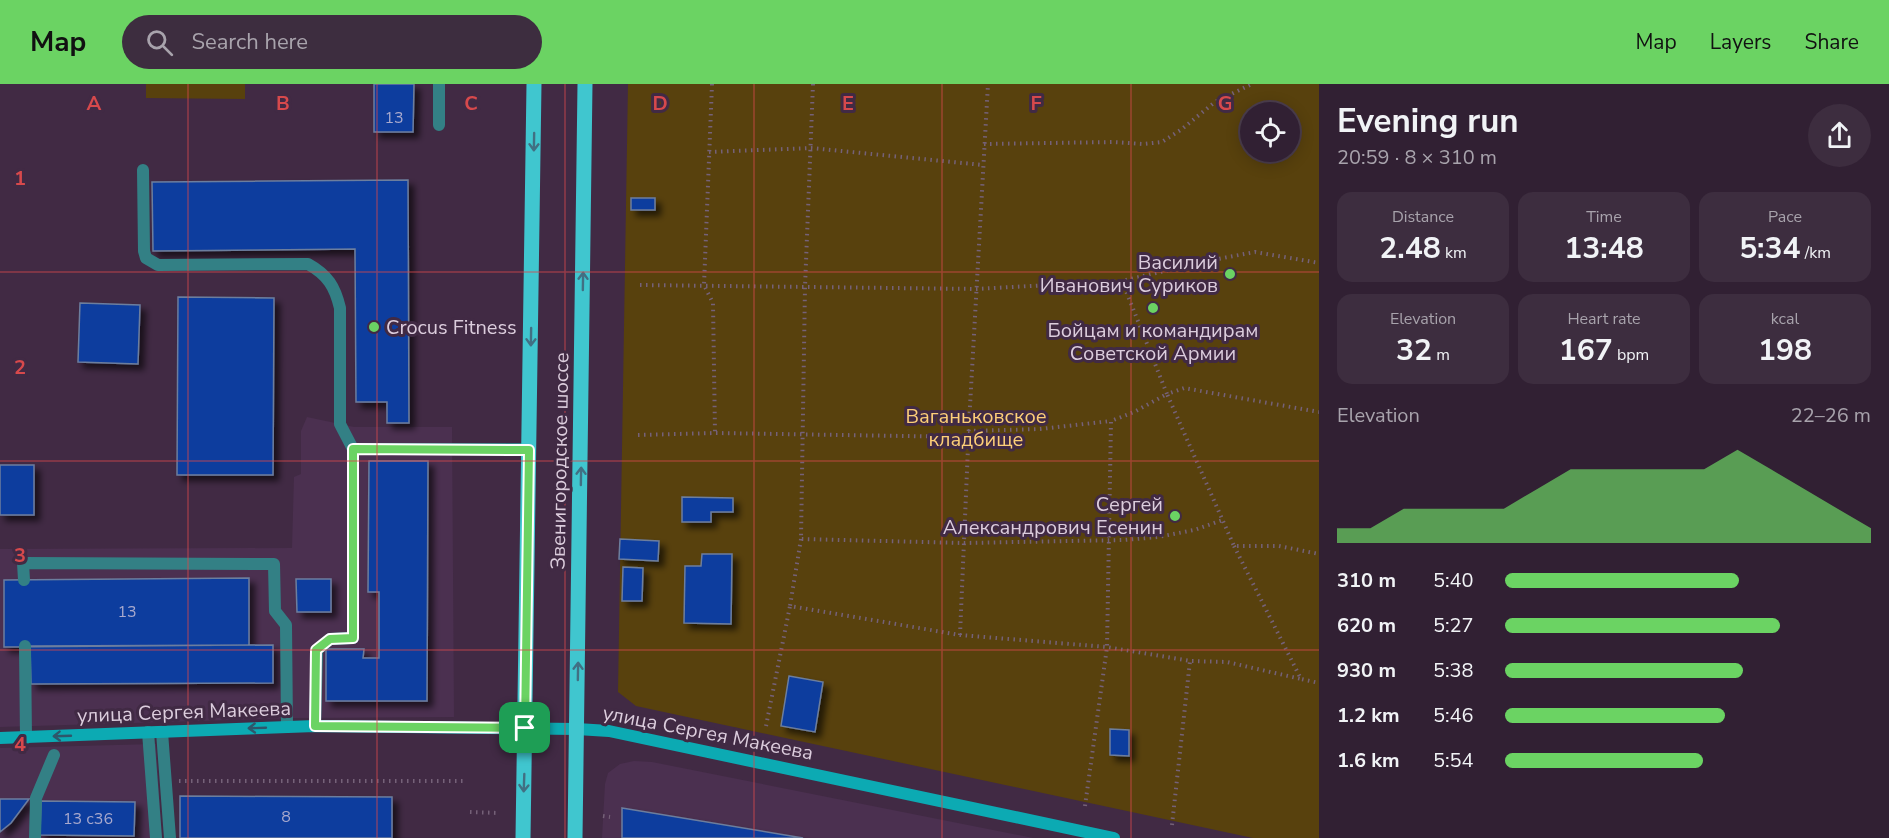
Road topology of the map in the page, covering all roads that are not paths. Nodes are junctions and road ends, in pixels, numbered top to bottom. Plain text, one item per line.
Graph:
1 (439, 84) edge
2 (534, 84) edge
3 (585, 84) edge
4 (439, 124) dead end
5 (143, 170) dead end
6 (353, 449) junction
7 (529, 450) junction
8 (24, 580) dead end
9 (25, 646) dead end
10 (315, 726) junction
11 (287, 727) junction
12 (525, 728) junction
13 (578, 729) junction
14 (148, 732) junction
15 (162, 732) junction
16 (0, 738) edge
17 (26, 738) junction
18 (54, 755) dead end
19 (35, 838) edge
20 (156, 838) edge
21 (170, 838) edge
22 (523, 838) edge
23 (575, 838) edge
24 (1114, 838) edge

1 - 4 lane
2 -> 7 main road, Звенигородское шоссе
13 -> 3 main road, Звенигородское шоссе
5 - 6 lane
6 - 7 lane
6 - 10 lane
7 - 12 main road, Звенигородское шоссе
8 - 11 lane
9 - 17 lane
10 - 11 main road, улица Сергея Макеева
10 - 12 main road, улица Сергея Макеева
11 -> 15 main road, улица Сергея Макеева
12 - 13 main road, улица Сергея Макеева
12 -> 22 main road, Звенигородское шоссе
13 - 23 main road, Звенигородское шоссе
13 - 24 main road, улица Сергея Макеева
14 - 15 main road, улица Сергея Макеева
14 -> 17 main road, улица Сергея Макеева
14 - 20 lane
15 - 21 lane
16 - 17 main road, улица Сергея Макеева
18 - 19 lane

